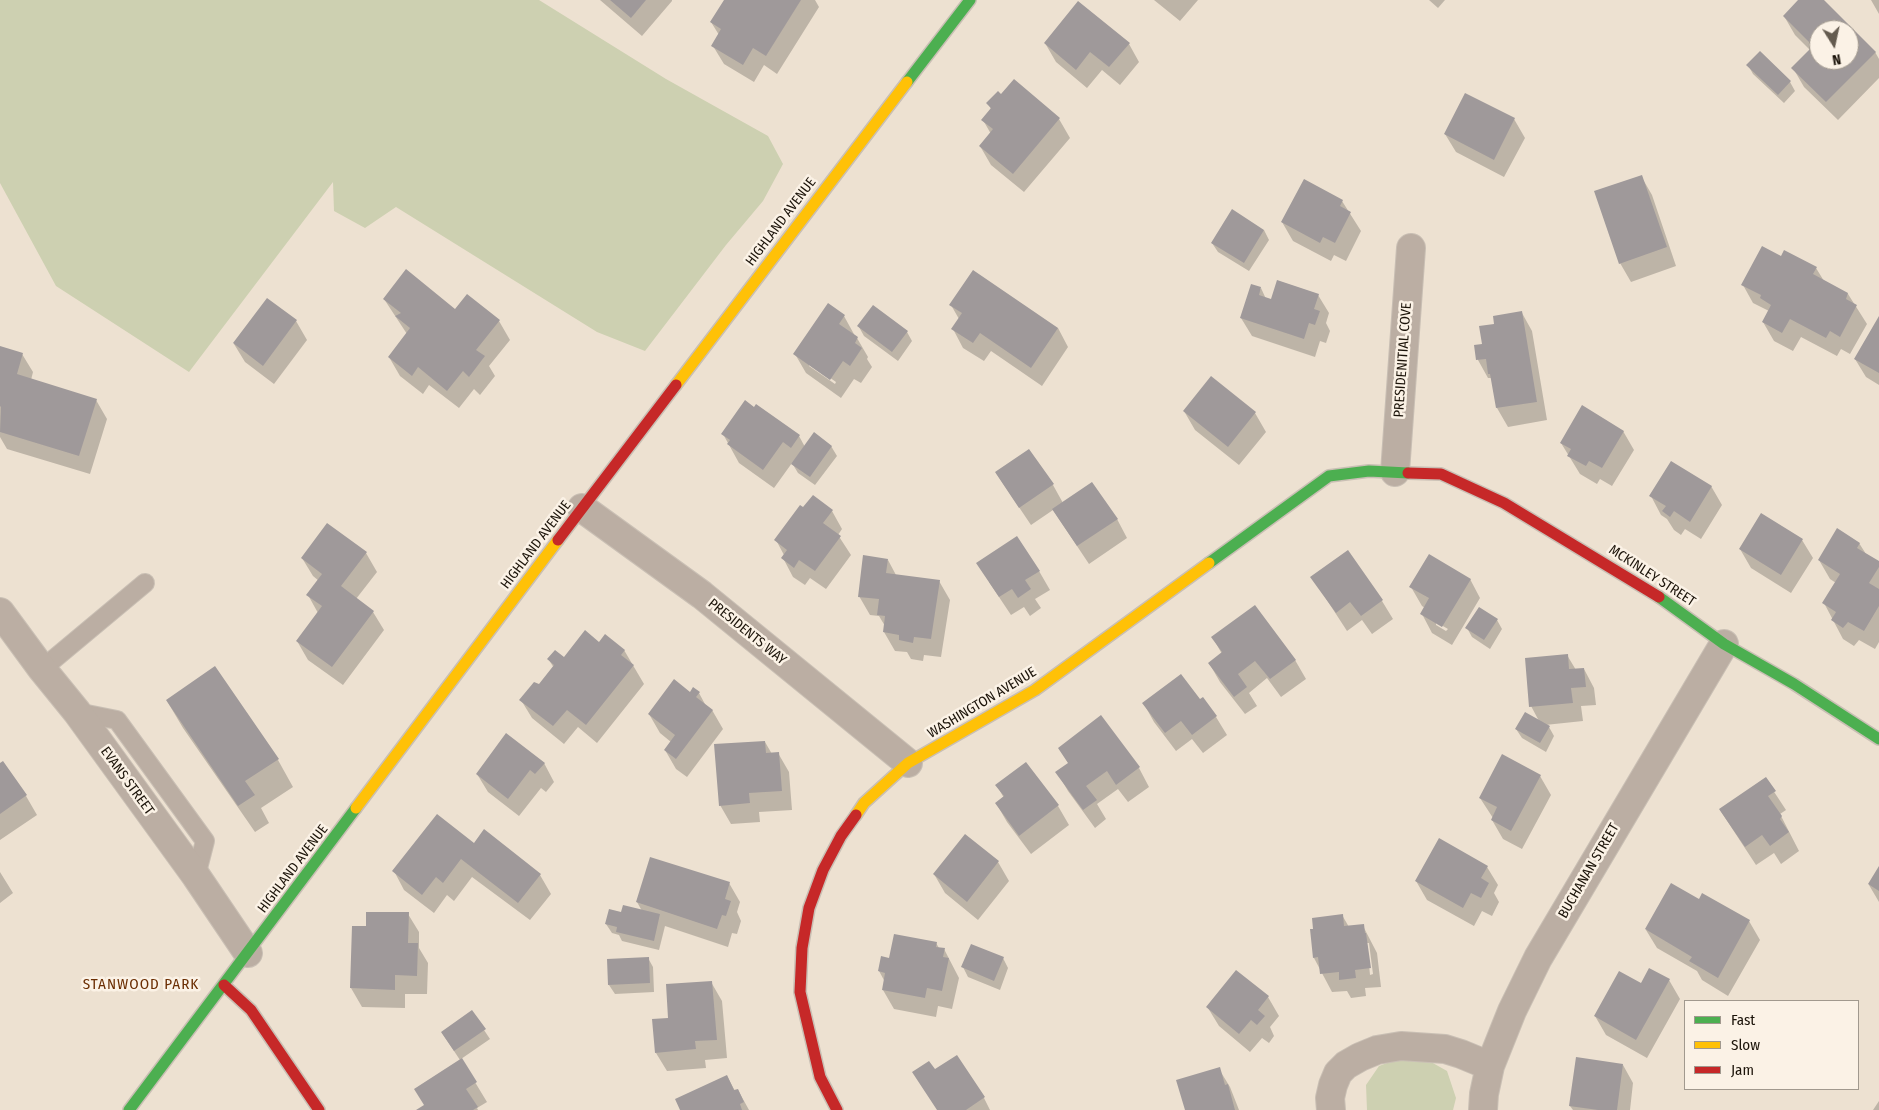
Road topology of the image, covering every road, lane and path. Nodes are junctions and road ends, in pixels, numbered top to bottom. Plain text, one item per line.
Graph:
1 (970, 0) edge
2 (1410, 248) dead end
3 (1394, 472) junction
4 (582, 508) junction
5 (144, 582) dead end
6 (0, 612) edge
7 (1724, 644) junction
8 (42, 669) junction
9 (1879, 739) edge
10 (908, 763) junction
11 (248, 953) junction
12 (224, 985) junction
13 (1490, 1066) junction
14 (129, 1110) edge
15 (319, 1110) edge
16 (837, 1110) edge
17 (1331, 1110) edge
18 (1484, 1110) edge

1 - 4 street, HIGHLAND AVENUE
2 - 3 street, PRESIDENITIAL COVE
3 - 7 street, MCKINLEY STREET
3 - 10 street, WASHINGTON AVENUE
4 - 10 street, PRESIDENTS WAY
4 - 11 street, HIGHLAND AVENUE
5 - 8 lane
6 - 8 street, EVANS STREET
7 - 9 street, MCKINLEY STREET
7 - 13 street, BUCHANAN STREET
8 - 11 street, EVANS STREET
10 - 16 street, WASHINGTON AVENUE
11 - 12 street, HIGHLAND AVENUE
12 - 14 street, HIGHLAND AVENUE
12 - 15 street
13 - 17 street
13 - 18 street, BUCHANAN STREET

